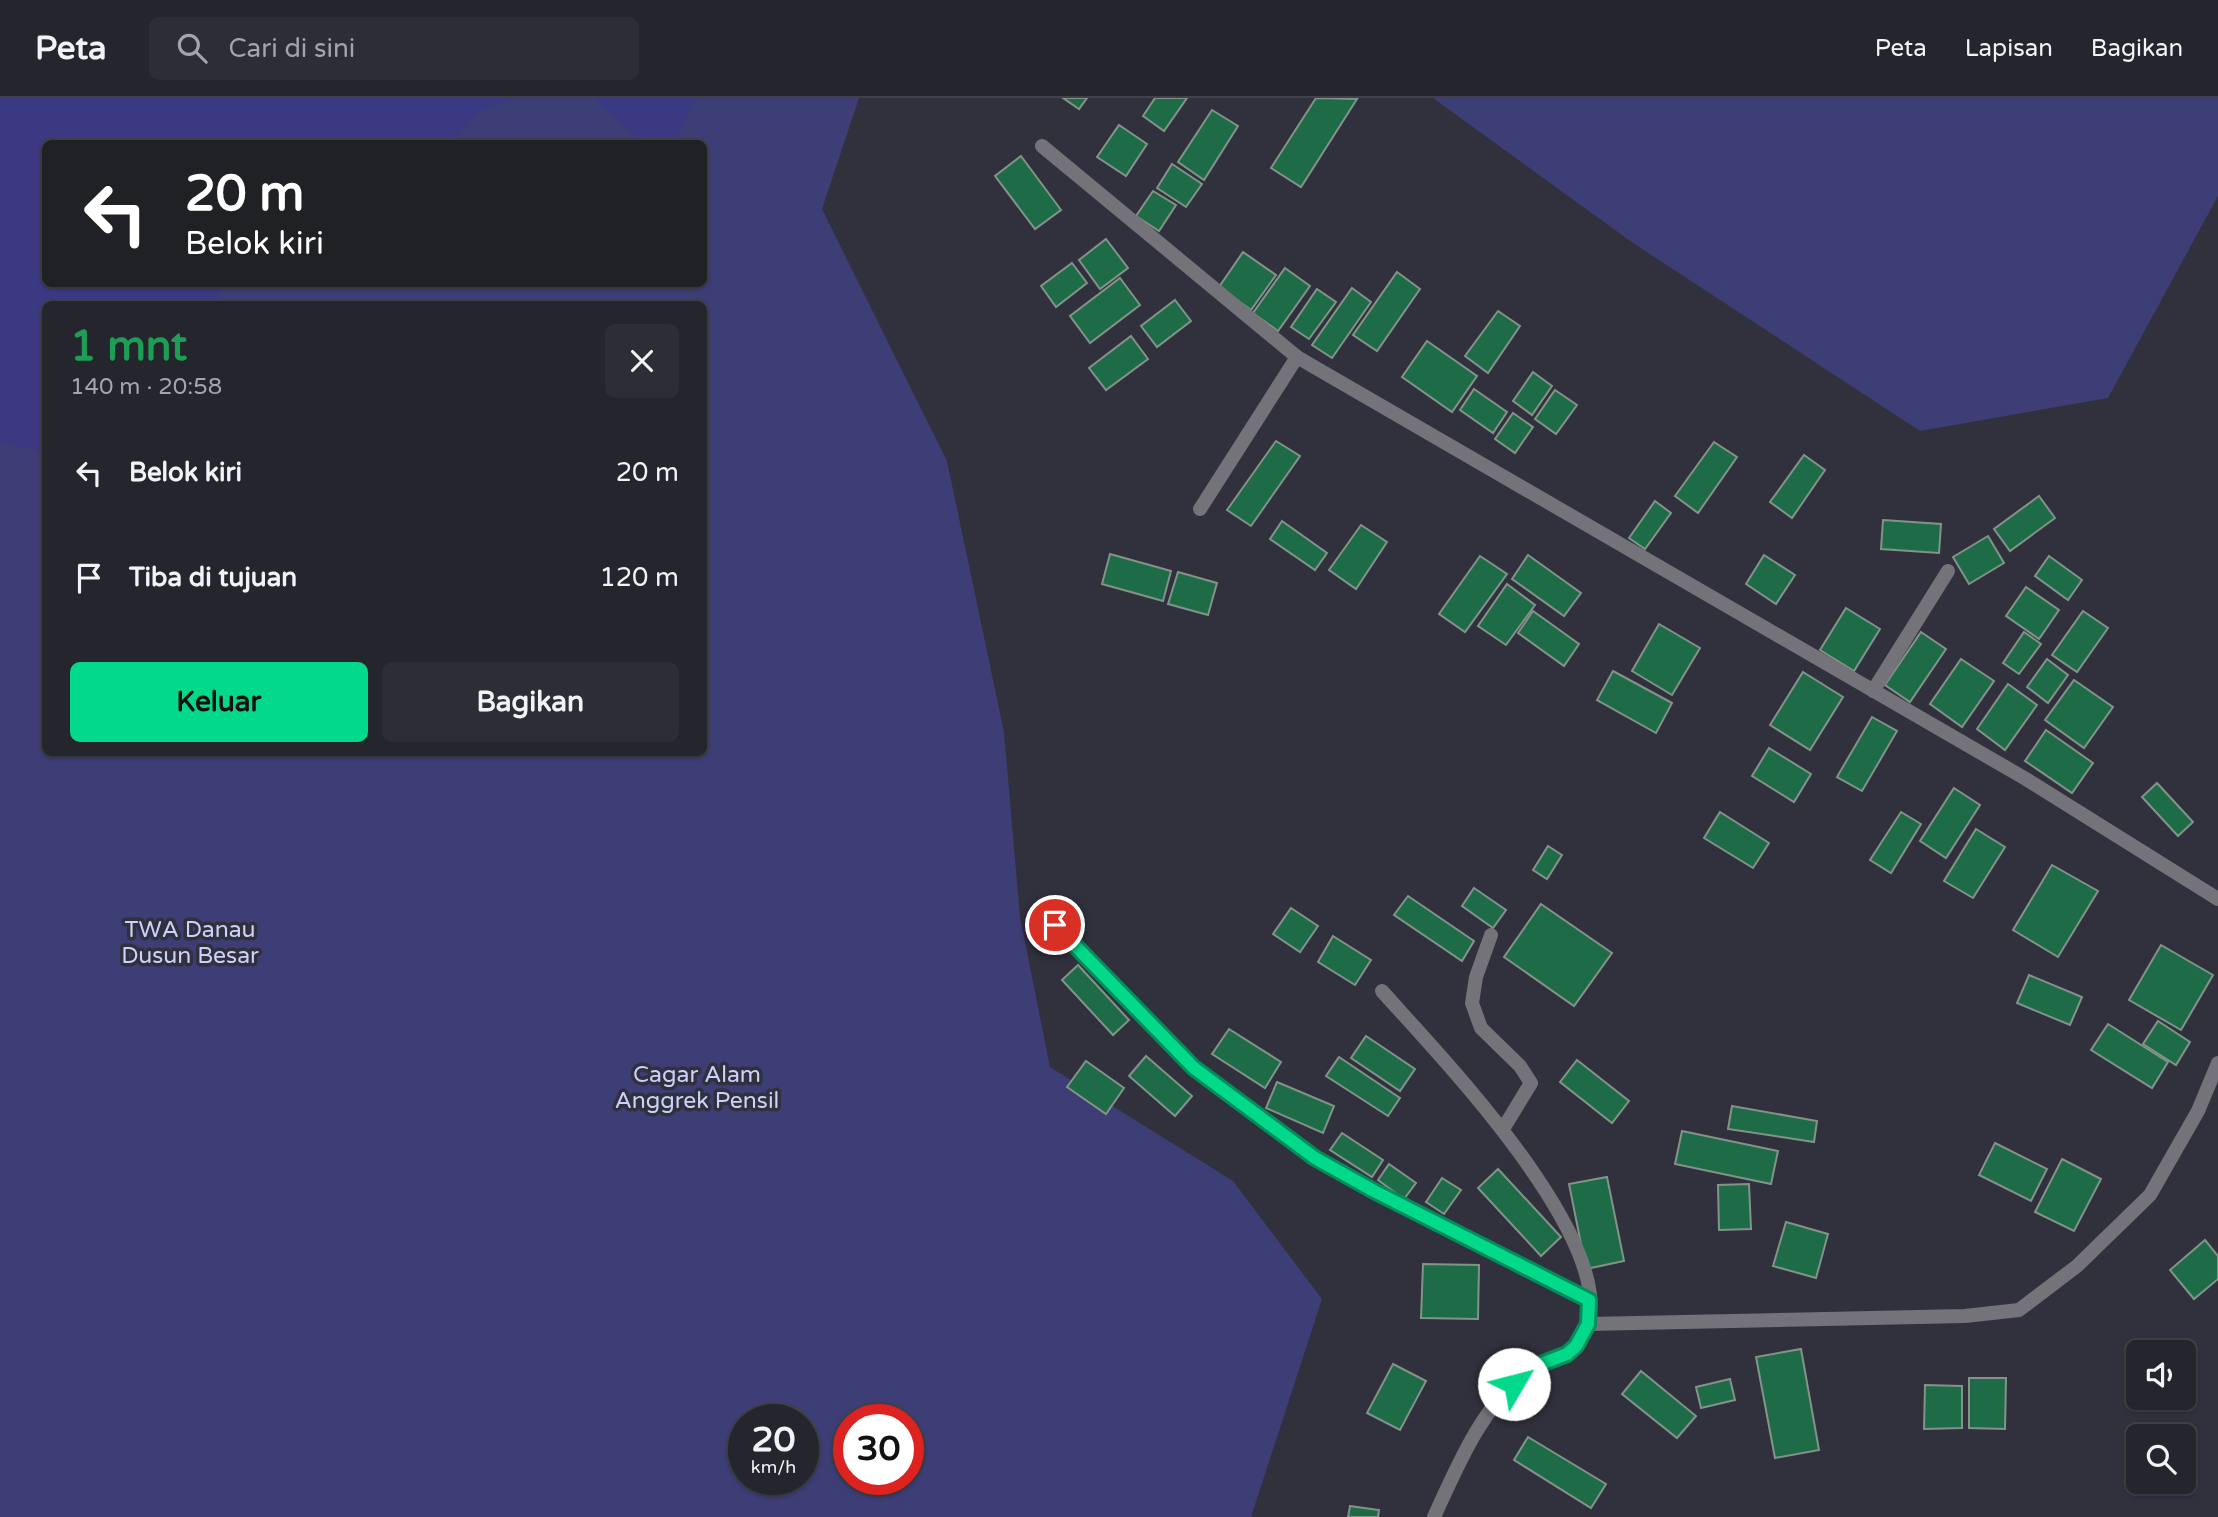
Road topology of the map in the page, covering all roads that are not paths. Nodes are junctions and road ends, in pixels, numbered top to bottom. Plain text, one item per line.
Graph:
1 (1042, 146) dead end
2 (1297, 357) junction
3 (1200, 509) dead end
4 (1948, 571) dead end
5 (1873, 691) junction
6 (2218, 899) edge
7 (1055, 925) dead end
8 (1491, 935) dead end
9 (1382, 991) dead end
10 (2218, 1063) edge
11 (1503, 1129) junction
12 (1589, 1300) junction
13 (1588, 1324) junction
14 (1434, 1517) edge

1 - 2 street
2 - 3 street
2 - 5 street
4 - 5 street
5 - 6 street
7 - 12 street
8 - 11 street
9 - 11 street
10 - 13 street
11 - 12 street
12 - 13 street
13 - 14 street

